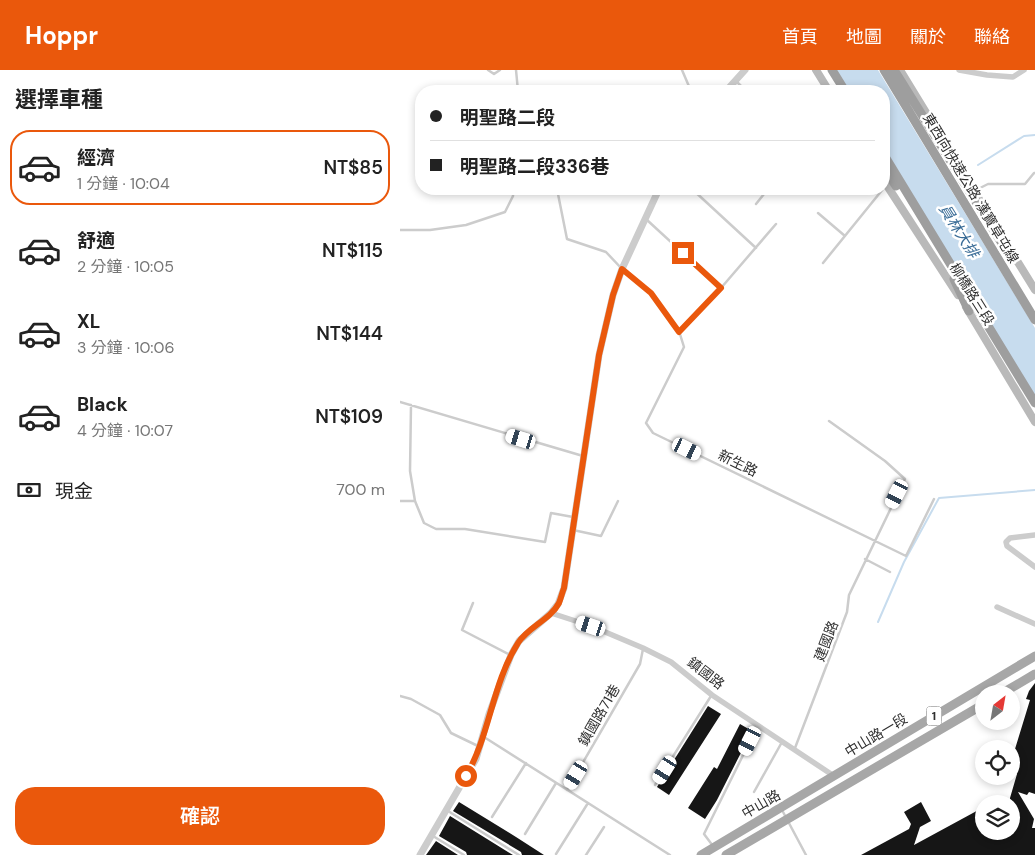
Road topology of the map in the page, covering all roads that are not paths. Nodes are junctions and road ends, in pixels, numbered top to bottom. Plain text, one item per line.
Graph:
1 (488, 70) edge
2 (500, 70) edge
3 (516, 70) edge
4 (682, 70) edge
5 (745, 70) edge
6 (816, 70) edge
7 (824, 70) edge
8 (832, 70) edge
9 (884, 70) edge
10 (894, 70) edge
11 (900, 70) edge
12 (960, 70) edge
13 (1024, 70) edge
14 (736, 81) junction
15 (517, 85) edge
16 (688, 85) edge
17 (732, 85) edge
18 (740, 85) edge
19 (825, 85) edge
20 (833, 85) edge
21 (841, 85) edge
22 (890, 165) edge
23 (1035, 173) edge
24 (890, 176) edge
25 (974, 190) junction
26 (513, 195) edge
27 (558, 195) edge
28 (656, 195) edge
29 (699, 195) edge
30 (763, 195) edge
31 (877, 195) edge
32 (890, 195) edge
33 (756, 204) dead end
34 (818, 213) dead end
35 (645, 218) junction
36 (776, 224) dead end
37 (400, 230) edge
38 (845, 236) junction
39 (756, 248) junction
40 (1014, 256) junction
41 (823, 262) dead end
42 (622, 269) junction
43 (721, 288) junction
44 (1035, 289) edge
45 (969, 312) junction
46 (1035, 320) edge
47 (679, 332) junction
48 (400, 402) edge
49 (1035, 403) edge
50 (411, 404) junction
51 (828, 421) dead end
52 (1035, 422) edge
53 (584, 457) junction
54 (934, 499) dead end
55 (618, 500) dead end
56 (400, 501) edge
57 (414, 501) junction
58 (574, 517) junction
59 (572, 530) junction
60 (1035, 535) edge
61 (875, 540) junction
62 (866, 559) junction
63 (1035, 567) edge
64 (890, 572) dead end
65 (473, 602) dead end
66 (997, 607) dead end
67 (551, 613) junction
68 (1035, 624) edge
69 (643, 648) junction
70 (511, 655) junction
71 (1035, 656) edge
72 (1035, 674) edge
73 (1016, 685) edge
74 (712, 694) junction
75 (400, 696) edge
76 (975, 709) edge
77 (758, 726) junction
78 (482, 736) junction
79 (782, 742) junction
80 (480, 747) junction
81 (795, 750) junction
82 (526, 763) junction
83 (834, 776) junction
84 (556, 782) junction
85 (655, 785) dead end
86 (842, 786) joint
87 (567, 790) junction
88 (754, 792) dead end
89 (588, 803) junction
90 (781, 808) junction
91 (446, 810) junction
92 (492, 818) dead end
93 (787, 819) junction
94 (604, 827) dead end
95 (525, 834) dead end
96 (431, 835) junction
97 (714, 847) junction
98 (556, 854) edge
99 (420, 855) edge
100 (464, 855) edge
101 (519, 855) edge
102 (586, 855) edge
103 (670, 855) edge
104 (701, 855) edge
105 (726, 855) edge
106 (806, 855) edge

1 - 2 lane
3 - 15 lane
4 - 16 lane
5 - 14 street
6 - 19 main road
7 - 20 highway
8 - 21 highway
9 - 46 highway, 東西向快速公路 漢寶草屯線
10 - 40 highway
11 - 25 main road
12 - 13 street
14 - 17 street
14 - 18 lane
22 - 49 highway
23 - 25 lane
24 - 45 highway
25 - 40 main road
26 - 37 lane
27 - 42 lane
28 - 35 street
29 - 39 lane
30 - 33 lane
31 - 38 lane
32 - 45 main road, 柳橋路三段
34 - 38 lane
35 - 42 street
35 - 43 lane
36 - 39 lane
38 - 41 lane
39 - 43 lane
40 - 44 main road
42 - 47 lane
42 - 53 street
43 - 47 lane
45 - 52 main road, 柳橋路三段
47 - 61 lane, 新生路
48 - 50 lane
50 - 53 lane
50 - 57 lane
51 - 61 lane, 建國路
53 - 58 street
54 - 61 lane
55 - 59 lane
56 - 57 lane
57 - 58 lane
58 - 59 street
59 - 67 street
60 - 63 street
61 - 62 lane, 建國路
62 - 64 lane
62 - 81 lane, 建國路
65 - 70 lane
66 - 68 street
67 - 69 street, 鎮國路
67 - 70 street
69 - 74 street, 鎮國路
69 - 87 lane, 鎮國路71巷
70 - 78 street
71 - 83 main road, 中山路一段 / 1
72 - 73 main road
74 - 77 street, 鎮國路
74 - 85 lane
75 - 80 lane
76 - 86 main road, 中山路一段 / 1
77 - 79 street, 鎮國路
77 - 97 lane
78 - 80 street
78 - 82 lane
79 - 81 street, 鎮國路
79 - 88 lane
80 - 91 street
81 - 83 street, 鎮國路
82 - 84 lane
82 - 92 lane
83 - 90 main road, 中山路 / 1
84 - 87 lane
84 - 95 lane
86 - 93 main road, 中山路 / 1
87 - 89 lane
89 - 98 lane
89 - 103 lane
90 - 93 lane
90 - 97 main road, 中山路 / 1
91 - 96 street
91 - 101 lane
93 - 105 main road, 中山路 / 1
93 - 106 lane
94 - 102 lane
96 - 99 street
96 - 100 lane
97 - 104 main road, 中山路 / 1

